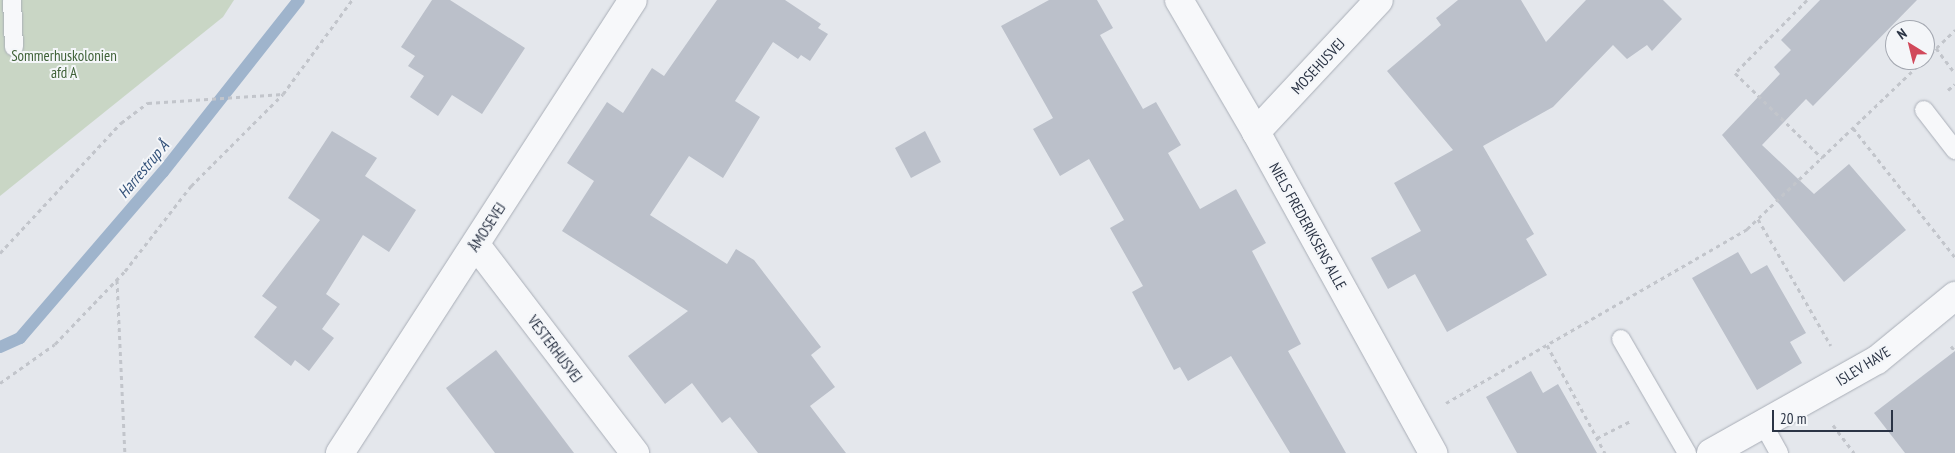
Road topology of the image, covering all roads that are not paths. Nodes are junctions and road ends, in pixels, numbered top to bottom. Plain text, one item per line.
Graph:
1 (12, 0) edge
2 (633, 0) edge
3 (1179, 0) edge
4 (1379, 0) edge
5 (14, 47) dead end
6 (1924, 110) dead end
7 (1256, 132) junction
8 (1955, 150) edge
9 (476, 244) junction
10 (1955, 296) edge
11 (1621, 340) dead end
12 (1762, 424) junction
13 (340, 453) edge
14 (635, 453) edge
15 (1433, 453) edge
16 (1687, 453) edge
17 (1711, 453) edge
18 (1779, 453) edge

1 - 5 lane
2 - 9 street, ÅMOSEVEJ
3 - 7 street, NIELS FREDERIKSENS ALLE
4 - 7 street, MOSEHUSVEJ
6 - 8 lane
7 - 15 street, NIELS FREDERIKSENS ALLE
9 - 13 street, ÅMOSEVEJ
9 - 14 street, VESTERHUSVEJ
10 - 12 street, ISLEV HAVE
11 - 16 lane
12 - 17 street, ISLEV HAVE
12 - 18 lane

